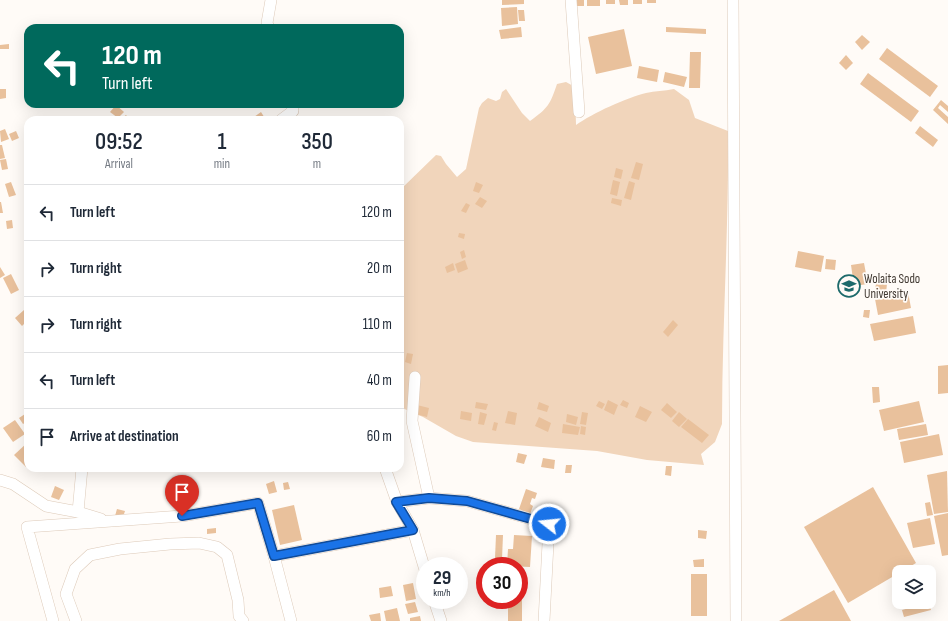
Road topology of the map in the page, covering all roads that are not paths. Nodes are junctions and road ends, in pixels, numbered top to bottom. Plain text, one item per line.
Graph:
1 (271, 0) edge
2 (571, 0) edge
3 (733, 0) edge
4 (267, 24) edge
5 (293, 108) edge
6 (579, 112) dead end
7 (286, 116) edge
8 (415, 377) dead end
9 (82, 472) edge
10 (386, 472) edge
11 (0, 480) edge
12 (429, 498) junction
13 (396, 502) junction
14 (78, 512) junction
15 (109, 521) junction
16 (413, 530) junction
17 (274, 556) junction
18 (421, 557) edge
19 (437, 609) edge
20 (53, 621) edge
21 (76, 621) edge
22 (243, 621) edge
23 (291, 621) edge
24 (441, 621) edge
25 (544, 621) edge
26 (736, 621) edge

1 - 4 street
2 - 6 street
3 - 26 street
5 - 7 street
8 - 12 street
9 - 14 street
10 - 13 street
11 - 14 street
12 - 13 street
12 - 25 street
13 - 16 street
14 - 15 street
15 - 17 street
15 - 20 street
16 - 17 street
16 - 18 street
17 - 23 street
19 - 24 street
21 - 22 street

